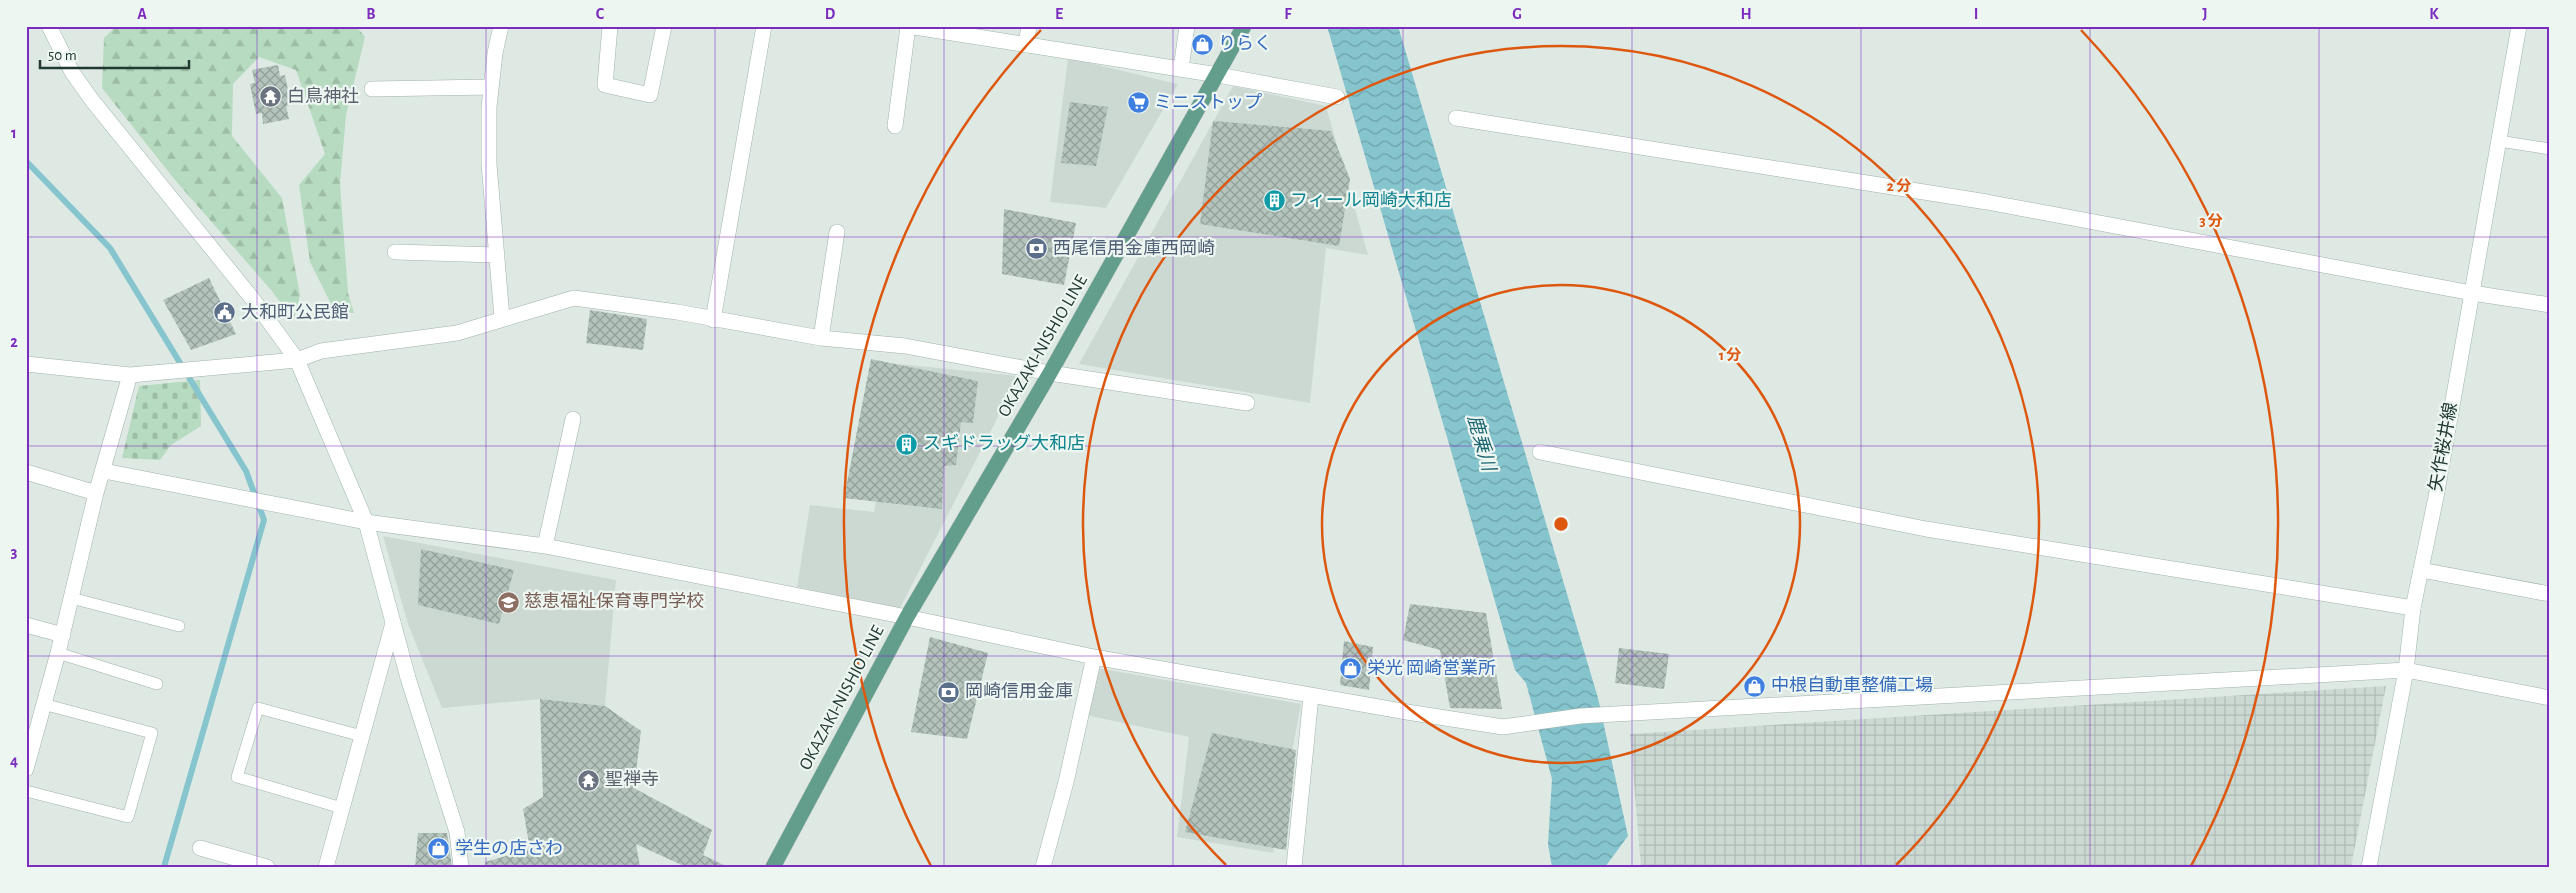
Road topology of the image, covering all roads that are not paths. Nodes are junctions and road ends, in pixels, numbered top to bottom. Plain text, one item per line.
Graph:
1 (49, 26) edge
2 (501, 26) edge
3 (610, 26) edge
4 (664, 26) edge
5 (764, 26) edge
6 (908, 26) edge
7 (1029, 26) edge
8 (1187, 26) edge
9 (1244, 26) edge
10 (2519, 26) edge
11 (1026, 45) junction
12 (1181, 69) junction
13 (1218, 75) junction
14 (491, 87) junction
15 (372, 89) dead end
16 (1336, 97) dead end
17 (1456, 118) dead end
18 (895, 126) dead end
19 (2499, 141) junction
20 (2550, 149) edge
21 (837, 232) dead end
22 (395, 252) dead end
23 (497, 255) junction
24 (2472, 293) junction
25 (2550, 305) edge
26 (502, 318) junction
27 (713, 320) junction
28 (821, 338) junction
29 (297, 360) junction
30 (26, 364) edge
31 (1050, 373) junction
32 (130, 375) junction
33 (1247, 403) dead end
34 (573, 419) dead end
35 (1540, 452) dead end
36 (104, 471) junction
37 (26, 472) edge
38 (96, 493) junction
39 (366, 522) junction
40 (545, 546) junction
41 (2421, 570) junction
42 (2550, 594) edge
43 (71, 598) junction
44 (2413, 608) junction
45 (907, 617) junction
46 (392, 623) junction
47 (26, 625) edge
48 (178, 626) dead end
49 (63, 635) junction
50 (58, 653) junction
51 (1094, 657) junction
52 (2406, 670) junction
53 (157, 684) dead end
54 (1311, 696) junction
55 (2550, 698) edge
56 (36, 711) edge
57 (362, 736) junction
58 (26, 768) edge
59 (26, 791) edge
60 (342, 808) junction
61 (200, 848) dead end
62 (267, 867) edge
63 (326, 867) edge
64 (461, 867) edge
65 (773, 867) edge
66 (1043, 867) edge
67 (1294, 867) edge
68 (2369, 867) edge

1 - 29 street
2 - 14 street
3 - 4 street
5 - 27 street
6 - 11 street
6 - 18 street
7 - 11 street
8 - 12 street
9 - 13 main road, OKAZAKI-NISHIO LINE
10 - 19 street, 矢作桜井線
11 - 12 street
12 - 13 street
13 - 16 street
13 - 31 main road, OKAZAKI-NISHIO LINE
14 - 15 street
14 - 23 street
17 - 24 street
19 - 20 lane
19 - 24 street, 矢作桜井線
21 - 28 street
22 - 23 street
23 - 26 street
24 - 25 street
24 - 41 street, 矢作桜井線
26 - 27 street
26 - 29 street
27 - 28 street
28 - 31 street
29 - 32 street
29 - 39 street
30 - 32 street
31 - 33 street
31 - 45 main road, OKAZAKI-NISHIO LINE
32 - 36 street
34 - 40 street
35 - 44 street
36 - 38 street
36 - 39 street
37 - 38 street
38 - 43 street
39 - 40 street
39 - 46 street
40 - 45 street
41 - 42 street
41 - 44 street, 矢作桜井線
43 - 48 lane
43 - 49 street
44 - 52 street, 矢作桜井線
45 - 51 street
45 - 65 main road, OKAZAKI-NISHIO LINE
46 - 57 street
46 - 64 street
47 - 49 street
49 - 50 street
50 - 53 lane
50 - 56 street
51 - 54 street
51 - 66 street
52 - 54 street
52 - 55 street
52 - 68 street, 矢作桜井線
54 - 67 street
56 - 58 street
56 - 59 lane
57 - 60 street
57 - 60 lane
60 - 63 street
61 - 62 street

